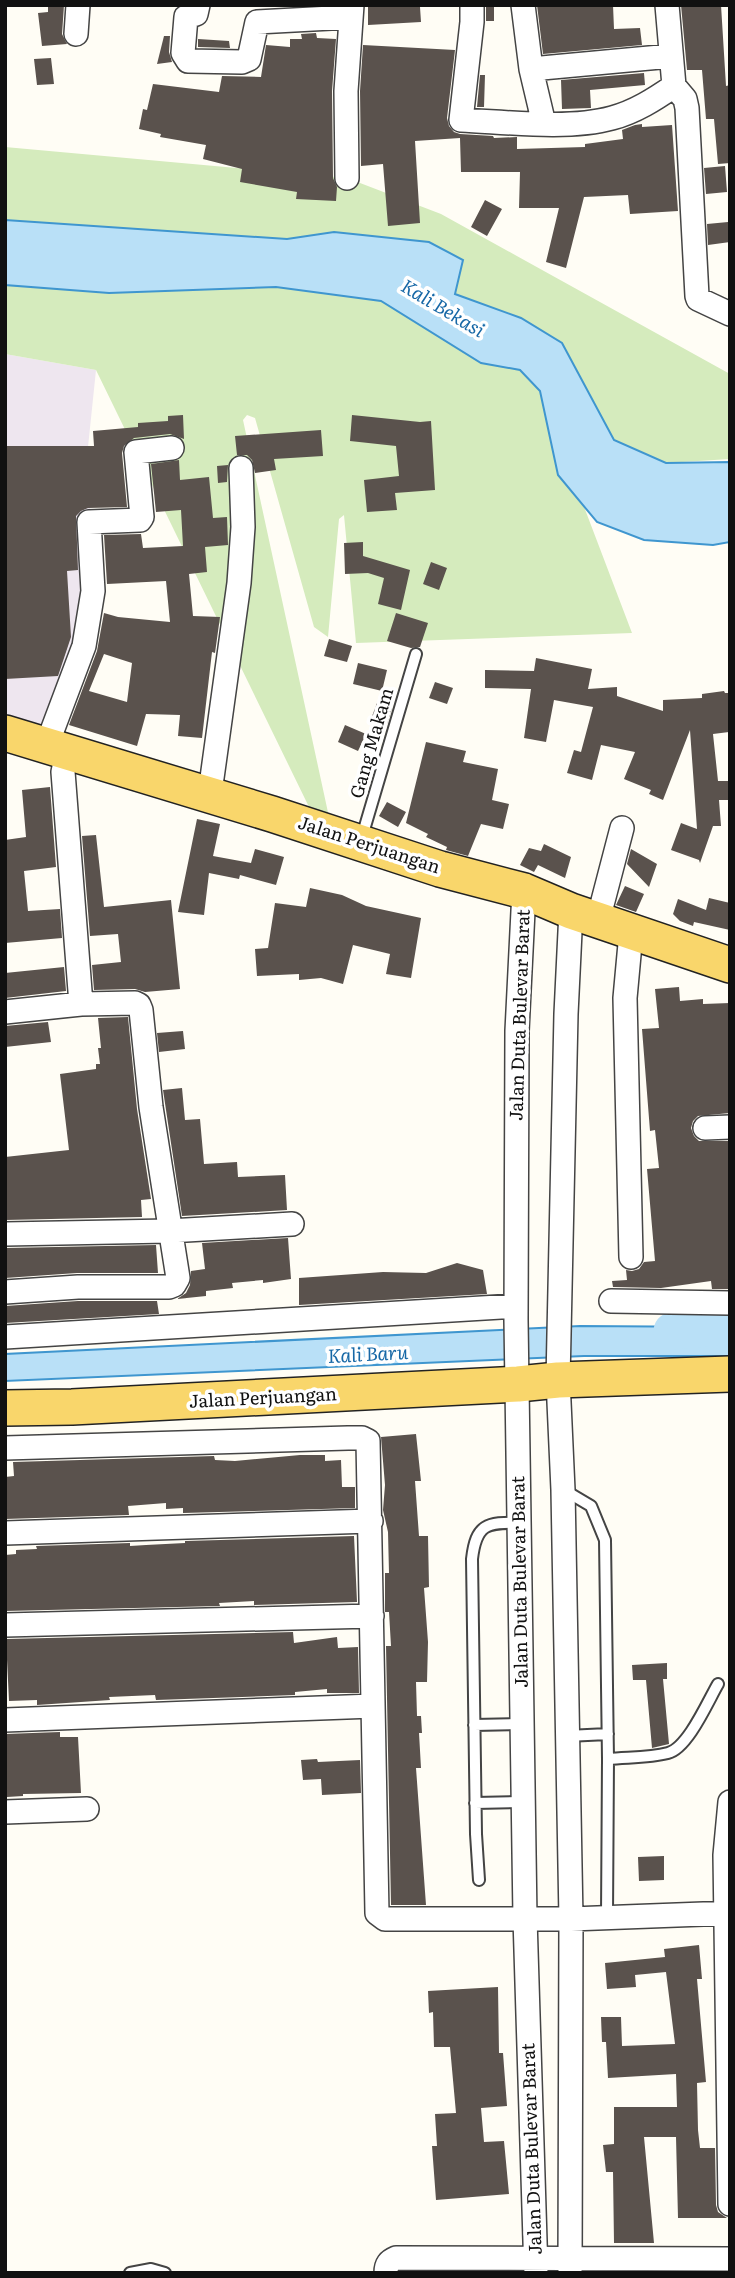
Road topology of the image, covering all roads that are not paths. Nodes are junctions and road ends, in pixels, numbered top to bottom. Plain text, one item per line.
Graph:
1 (78, 5) edge
2 (198, 5) edge
3 (472, 5) edge
4 (523, 5) edge
5 (667, 5) edge
6 (351, 11) edge
7 (76, 34) dead end
8 (671, 56) junction
9 (531, 69) junction
10 (674, 86) junction
11 (544, 124) junction
12 (347, 178) dead end
13 (730, 314) edge
14 (172, 448) dead end
15 (242, 468) dead end
16 (416, 654) dead end
17 (5, 733) edge
18 (57, 749) junction
19 (207, 794) junction
20 (622, 828) dead end
21 (360, 842) junction
22 (524, 891) junction
23 (585, 915) junction
24 (631, 933) junction
25 (730, 965) edge
26 (81, 1004) junction
27 (5, 1012) edge
28 (730, 1127) edge
29 (705, 1128) dead end
30 (292, 1224) dead end
31 (169, 1231) junction
32 (5, 1234) edge
33 (631, 1256) dead end
34 (5, 1292) edge
35 (611, 1301) dead end
36 (730, 1303) edge
37 (516, 1313) junction
38 (5, 1337) edge
39 (558, 1371) junction
40 (518, 1374) junction
41 (730, 1374) edge
42 (5, 1408) edge
43 (5, 1448) edge
44 (563, 1490) junction
45 (371, 1521) junction
46 (519, 1523) junction
47 (5, 1533) edge
48 (372, 1616) junction
49 (5, 1625) edge
50 (718, 1684) dead end
51 (373, 1706) junction
52 (5, 1720) edge
53 (522, 1724) junction
54 (474, 1725) junction
55 (608, 1734) junction
56 (568, 1736) junction
57 (608, 1759) junction
58 (523, 1802) junction
59 (730, 1802) edge
60 (475, 1803) junction
61 (87, 1809) dead end
62 (5, 1812) edge
63 (479, 1880) dead end
64 (728, 1913) edge
65 (607, 1917) junction
66 (525, 1918) junction
67 (571, 1919) junction
68 (728, 2033) edge
69 (729, 2141) edge
70 (730, 2204) edge
71 (730, 2259) edge
72 (536, 2265) edge
73 (570, 2267) edge
74 (130, 2273) edge
75 (165, 2273) edge
76 (386, 2273) edge

1 - 7 street
2 - 6 street
3 - 11 street
4 - 9 street
5 - 8 street
6 - 12 street
8 - 9 street
8 - 10 street
9 - 11 street
10 - 11 street
10 - 13 street
14 - 18 street
15 - 19 street
16 - 21 lane, Gang Makam
17 - 18 main road, Jalan Perjuangan
18 - 19 main road, Jalan Perjuangan
18 - 26 street
19 - 21 main road, Jalan Perjuangan
20 - 23 street, Jalan Duta Bulevar Barat
21 - 22 main road, Jalan Perjuangan
22 - 23 main road, Jalan Perjuangan
22 - 37 street, Jalan Duta Bulevar Barat
23 - 24 main road, Jalan Perjuangan
23 - 39 street, Jalan Duta Bulevar Barat
24 - 25 main road, Jalan Perjuangan
24 - 33 street
26 - 27 street
26 - 31 street
28 - 29 street
30 - 31 street
31 - 32 street
31 - 34 street
35 - 36 street
37 - 38 street
37 - 40 street, Jalan Duta Bulevar Barat
39 - 40 main road, Jalan Perjuangan
39 - 41 main road, Jalan Perjuangan
39 - 44 street, Jalan Duta Bulevar Barat
40 - 42 main road, Jalan Perjuangan
40 - 46 street, Jalan Duta Bulevar Barat
43 - 45 street
44 - 55 lane
44 - 56 street, Jalan Duta Bulevar Barat
45 - 47 street
45 - 48 street
46 - 53 street, Jalan Duta Bulevar Barat
46 - 54 lane
48 - 49 street
48 - 51 street
50 - 57 lane
51 - 52 street
51 - 66 street
53 - 54 lane
53 - 58 street, Jalan Duta Bulevar Barat
54 - 60 lane
55 - 56 lane
55 - 57 lane
56 - 67 street, Jalan Duta Bulevar Barat
57 - 65 lane
58 - 60 lane
58 - 66 street, Jalan Duta Bulevar Barat
59 - 64 street
60 - 63 lane
61 - 62 street
64 - 65 street
64 - 68 street
65 - 67 street
66 - 67 street
66 - 72 street, Jalan Duta Bulevar Barat
67 - 73 street, Jalan Duta Bulevar Barat
68 - 69 street
69 - 70 street
71 - 73 street
72 - 73 street
72 - 76 street
74 - 75 lane

